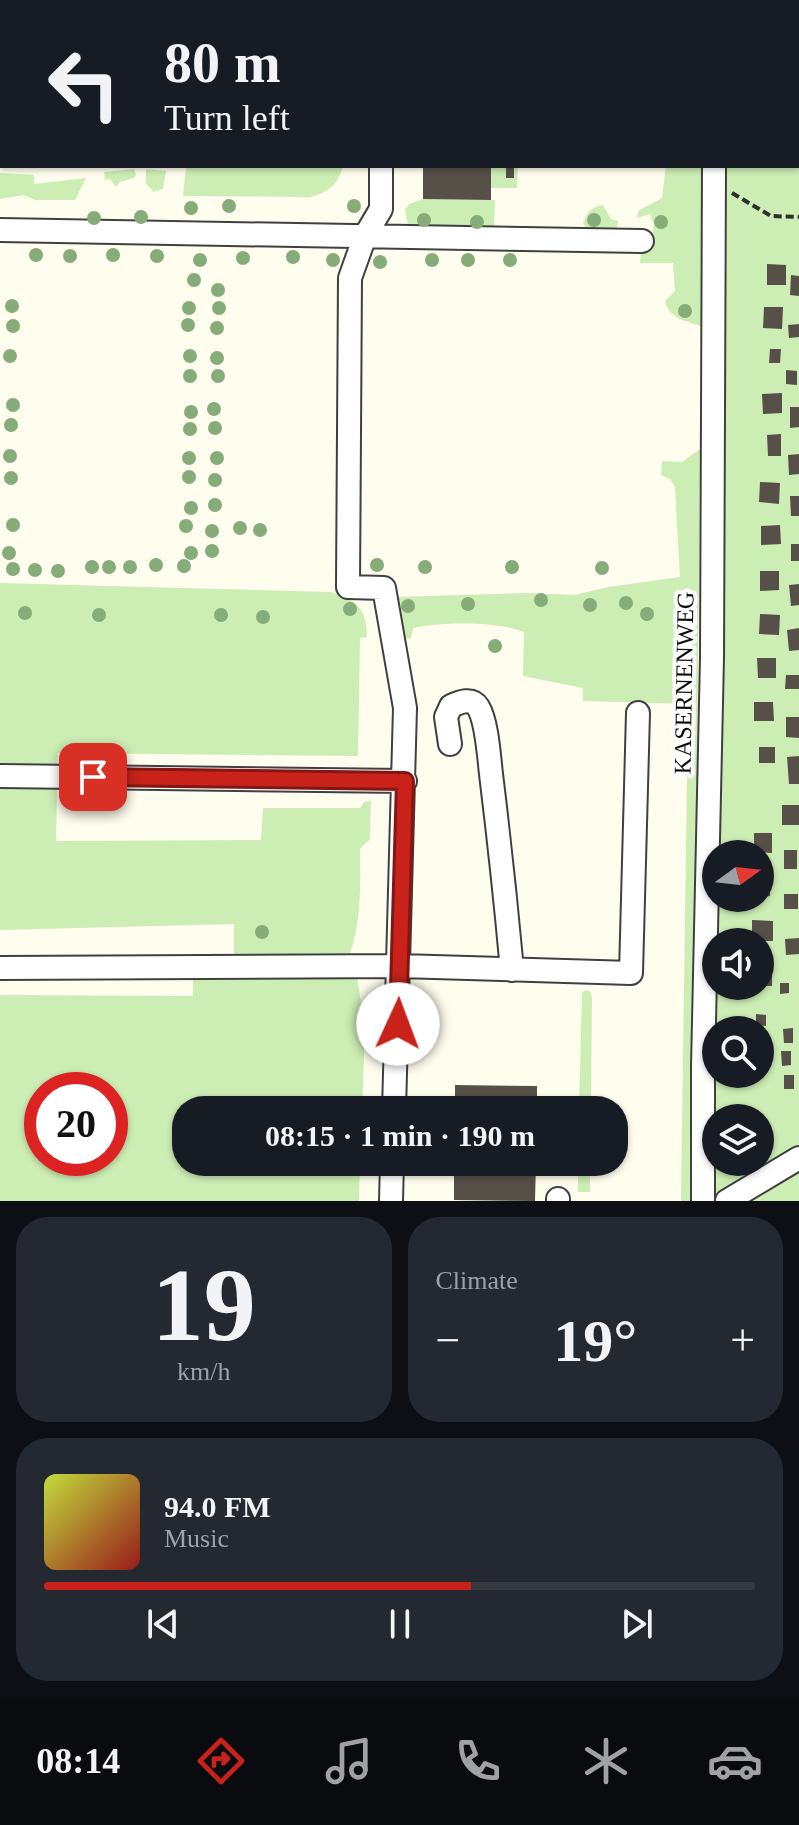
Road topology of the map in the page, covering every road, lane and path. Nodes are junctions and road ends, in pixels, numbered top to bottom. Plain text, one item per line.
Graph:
1 (381, 168) edge
2 (714, 177) edge
3 (799, 217) edge
4 (0, 230) edge
5 (365, 236) junction
6 (642, 241) dead end
7 (638, 713) dead end
8 (450, 744) dead end
9 (0, 776) edge
10 (405, 781) junction
11 (400, 966) junction
12 (0, 968) edge
13 (512, 970) junction
14 (395, 1096) edge
15 (799, 1158) edge
16 (392, 1176) edge
17 (391, 1201) edge
18 (703, 1201) edge
19 (727, 1201) edge

1 - 5 lane
2 - 3 path
2 - 18 lane, KASERNENWEG
4 - 5 lane
5 - 6 lane
5 - 10 lane
7 - 13 lane
8 - 13 lane
9 - 10 lane
10 - 11 lane
11 - 12 lane
11 - 13 lane
11 - 14 lane
15 - 19 lane
16 - 17 lane

